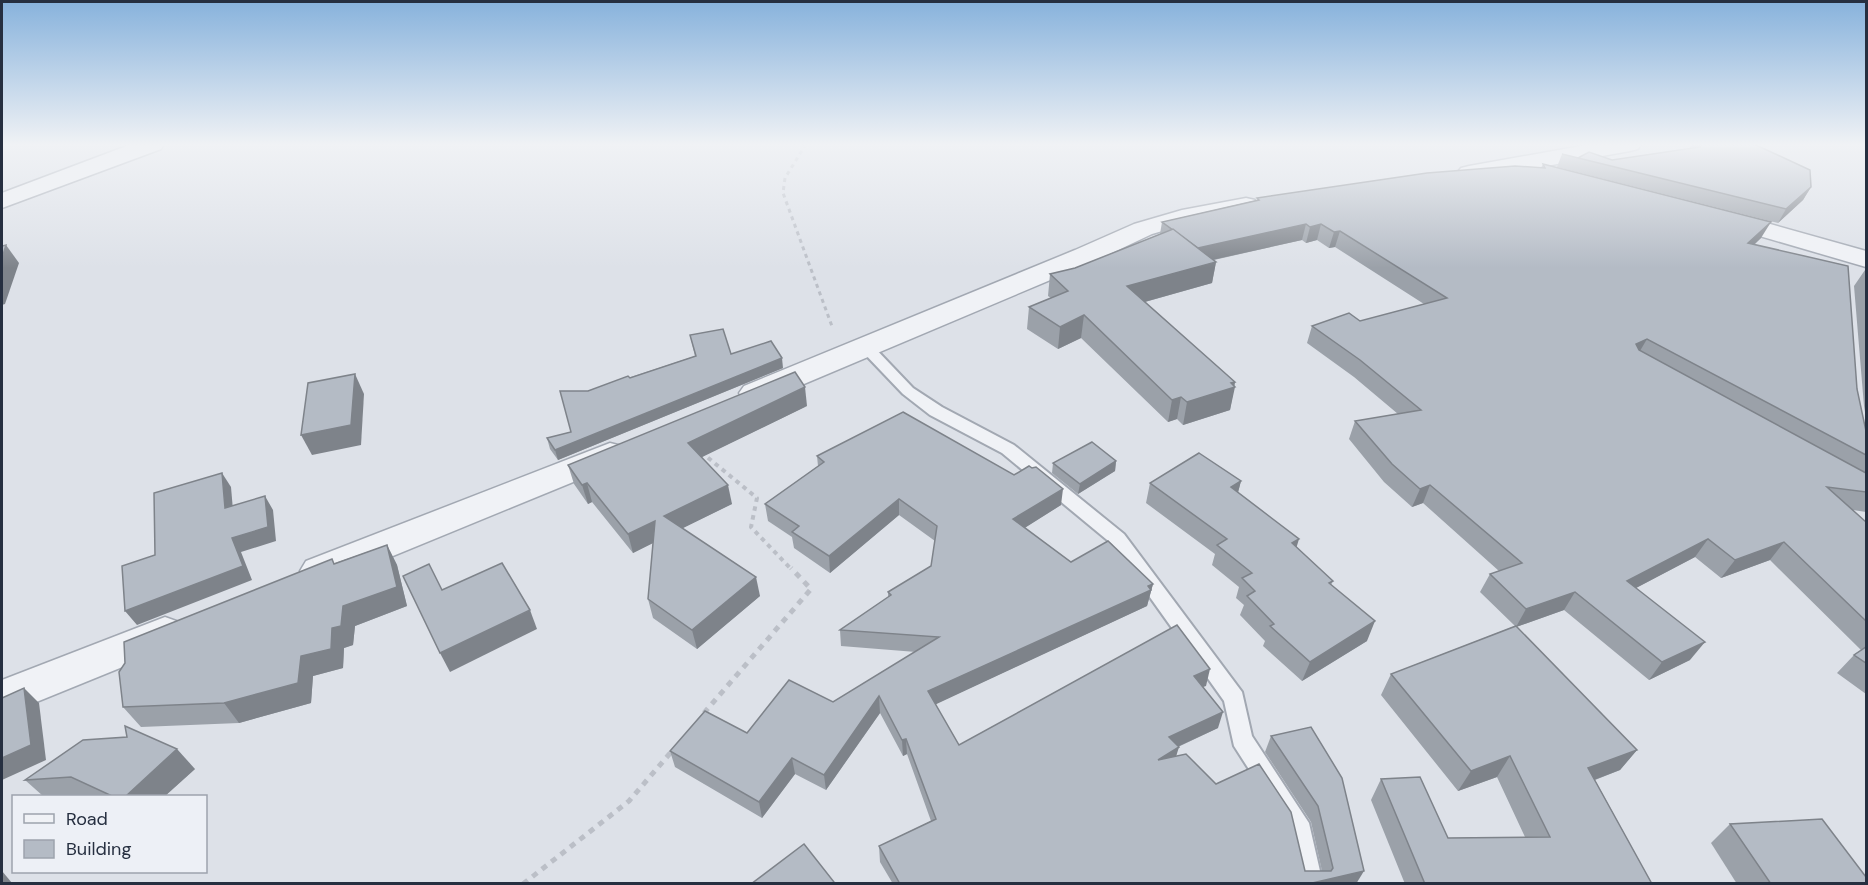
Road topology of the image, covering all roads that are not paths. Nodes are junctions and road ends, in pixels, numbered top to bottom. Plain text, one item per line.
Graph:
1 (44, 185) edge
2 (2, 201) edge
3 (1276, 201) edge
4 (1707, 214) edge
5 (1851, 259) edge
6 (854, 351) junction
7 (726, 406) edge
8 (633, 445) edge
9 (296, 580) edge
10 (187, 624) edge
11 (2, 698) edge
12 (1311, 884) edge

1 - 2 street
3 - 6 street
4 - 5 street
6 - 7 street
6 - 12 lane
8 - 9 street
10 - 11 street

